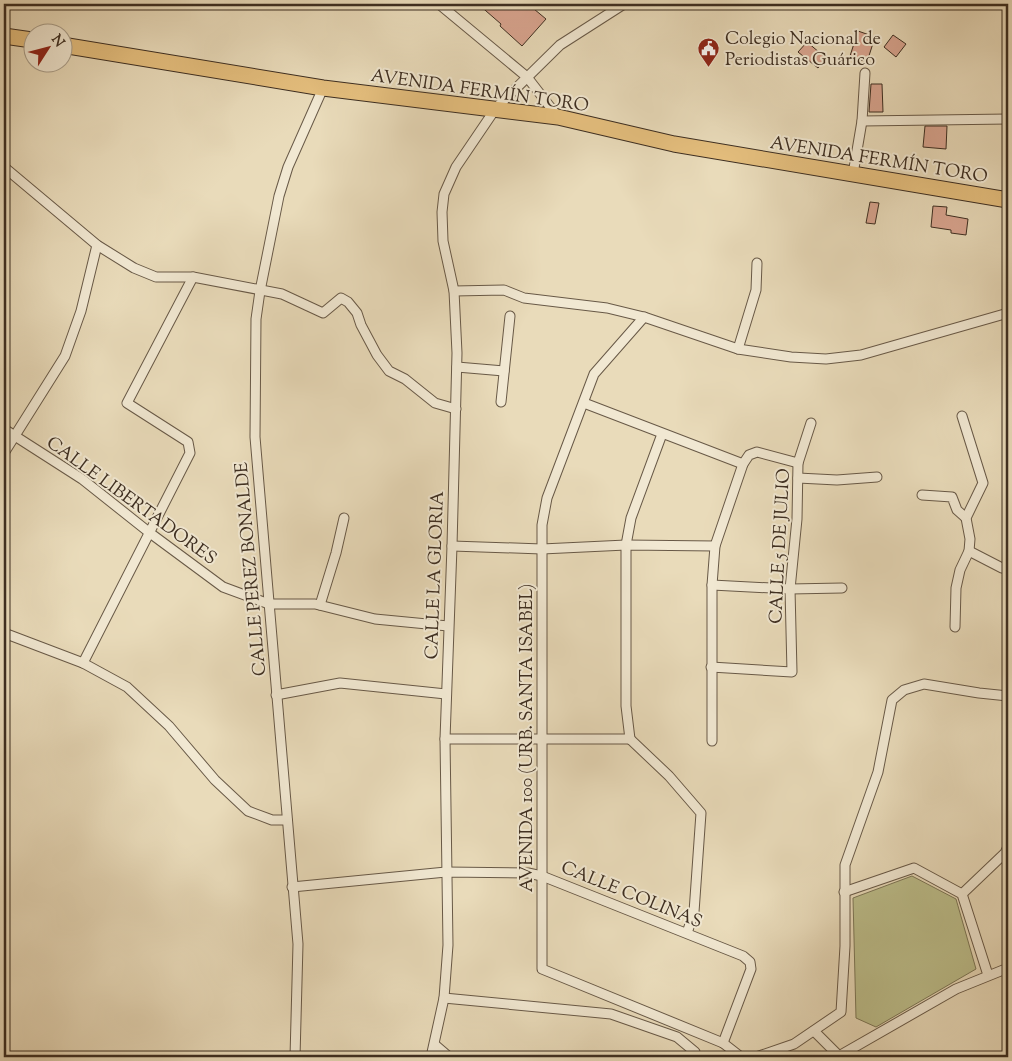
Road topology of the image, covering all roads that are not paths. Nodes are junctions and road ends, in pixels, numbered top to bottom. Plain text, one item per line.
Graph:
1 (439, 4) edge
2 (624, 4) edge
3 (4, 36) edge
4 (22, 39) edge
5 (72, 47) edge
6 (865, 73) dead end
7 (527, 77) junction
8 (323, 88) junction
9 (496, 108) junction
10 (558, 117) junction
11 (1008, 119) edge
12 (862, 121) junction
13 (4, 167) edge
14 (853, 174) junction
15 (1008, 200) edge
16 (97, 245) junction
17 (758, 263) dead end
18 (192, 277) junction
19 (260, 291) junction
20 (454, 291) junction
21 (1008, 313) edge
22 (510, 316) dead end
23 (644, 317) junction
24 (738, 348) junction
25 (457, 367) junction
26 (504, 371) junction
27 (501, 402) dead end
28 (584, 404) junction
29 (456, 410) junction
30 (962, 416) dead end
31 (810, 423) dead end
32 (4, 428) edge
33 (662, 434) junction
34 (15, 436) junction
35 (4, 453) edge
36 (798, 463) junction
37 (743, 464) junction
38 (877, 477) dead end
39 (798, 478) junction
40 (922, 495) dead end
41 (344, 518) dead end
42 (966, 518) junction
43 (150, 533) junction
44 (626, 545) junction
45 (452, 546) junction
46 (714, 546) junction
47 (542, 549) junction
48 (969, 551) junction
49 (1008, 569) edge
50 (712, 586) junction
51 (842, 588) dead end
52 (790, 589) junction
53 (269, 604) junction
54 (320, 605) junction
55 (448, 626) junction
56 (955, 627) dead end
57 (4, 632) edge
58 (83, 664) junction
59 (711, 667) junction
60 (446, 694) junction
61 (276, 695) junction
62 (1008, 696) edge
63 (445, 739) junction
64 (542, 739) junction
65 (630, 739) junction
66 (712, 741) dead end
67 (287, 820) junction
68 (1008, 847) edge
69 (446, 872) junction
70 (542, 876) junction
71 (292, 887) junction
72 (844, 892) junction
73 (962, 894) junction
74 (687, 933) junction
75 (1008, 968) edge
76 (988, 975) junction
77 (444, 998) junction
78 (814, 1031) junction
79 (723, 1043) junction
80 (435, 1045) junction
81 (295, 1057) edge
82 (431, 1057) edge
83 (449, 1057) edge
84 (694, 1057) edge
85 (741, 1057) edge
86 (756, 1057) edge
87 (840, 1057) edge

1 - 7 street
2 - 7 street, CALLE LA GLORIA
3 - 4 highway
5 - 8 highway, AVENIDA FERMÍN TORO
6 - 12 street
7 - 9 street, CALLE LA GLORIA
7 - 10 street
8 - 9 highway, AVENIDA FERMÍN TORO
8 - 19 street, CALLE PEREZ BONALDE
9 - 10 highway, AVENIDA FERMÍN TORO
9 - 20 street, CALLE LA GLORIA
10 - 14 highway, AVENIDA FERMÍN TORO
11 - 12 street
12 - 14 street
13 - 16 street
14 - 15 highway, AVENIDA FERMÍN TORO
16 - 18 street
16 - 34 street
17 - 24 street
18 - 19 street
18 - 43 street
19 - 29 street
19 - 53 street, CALLE PEREZ BONALDE
20 - 23 street
20 - 25 street, CALLE LA GLORIA
21 - 24 street
22 - 26 street
23 - 24 street
23 - 28 street, AVENIDA 100 (URB. SANTA ISABEL)
25 - 26 street
25 - 29 street, CALLE LA GLORIA
26 - 27 street
28 - 33 street
28 - 47 street, AVENIDA 100 (URB. SANTA ISABEL)
29 - 45 street, CALLE LA GLORIA
30 - 42 street
31 - 36 street, CALLE 5 DE JULIO
32 - 34 street, CALLE LIBERTADORES
33 - 37 street
33 - 44 street
34 - 35 street
34 - 43 street, CALLE LIBERTADORES
36 - 37 street
36 - 39 street, CALLE 5 DE JULIO
37 - 46 street
38 - 39 street
39 - 52 street, CALLE 5 DE JULIO
40 - 42 street
41 - 54 street
42 - 48 street
43 - 53 street, CALLE LIBERTADORES
43 - 58 street
44 - 46 street
44 - 47 street
44 - 65 street
45 - 47 street
45 - 55 street, CALLE LA GLORIA
46 - 50 street
47 - 64 street, AVENIDA 100 (URB. SANTA ISABEL)
48 - 49 street
48 - 56 street
50 - 52 street
50 - 59 street
51 - 52 street
52 - 59 street, CALLE 5 DE JULIO
53 - 54 street, CALLE LIBERTADORES
53 - 61 street, CALLE PEREZ BONALDE
54 - 55 street, CALLE LIBERTADORES
55 - 60 street, CALLE LA GLORIA
57 - 58 street
58 - 67 street
59 - 66 street
60 - 61 street
60 - 63 street, CALLE LA GLORIA
61 - 67 street, CALLE PEREZ BONALDE
62 - 72 street
63 - 64 street
63 - 69 street, CALLE LA GLORIA
64 - 65 street
64 - 70 street, AVENIDA 100 (URB. SANTA ISABEL)
65 - 74 street
67 - 71 street, CALLE PEREZ BONALDE
68 - 73 street
69 - 70 street, CALLE COLINAS
69 - 71 street, CALLE COLINAS
69 - 77 street, CALLE LA GLORIA
70 - 74 street, CALLE COLINAS
70 - 79 street, AVENIDA 100 (URB. SANTA ISABEL)
71 - 81 street, CALLE PEREZ BONALDE
72 - 73 street
72 - 78 street
73 - 76 street
74 - 79 street, CALLE COLINAS
75 - 76 street
76 - 87 street
77 - 80 street, CALLE LA GLORIA
77 - 84 street
78 - 86 street
78 - 87 street
79 - 85 street, AVENIDA 100 (URB. SANTA ISABEL)
80 - 82 street, CALLE LA GLORIA
80 - 83 street

